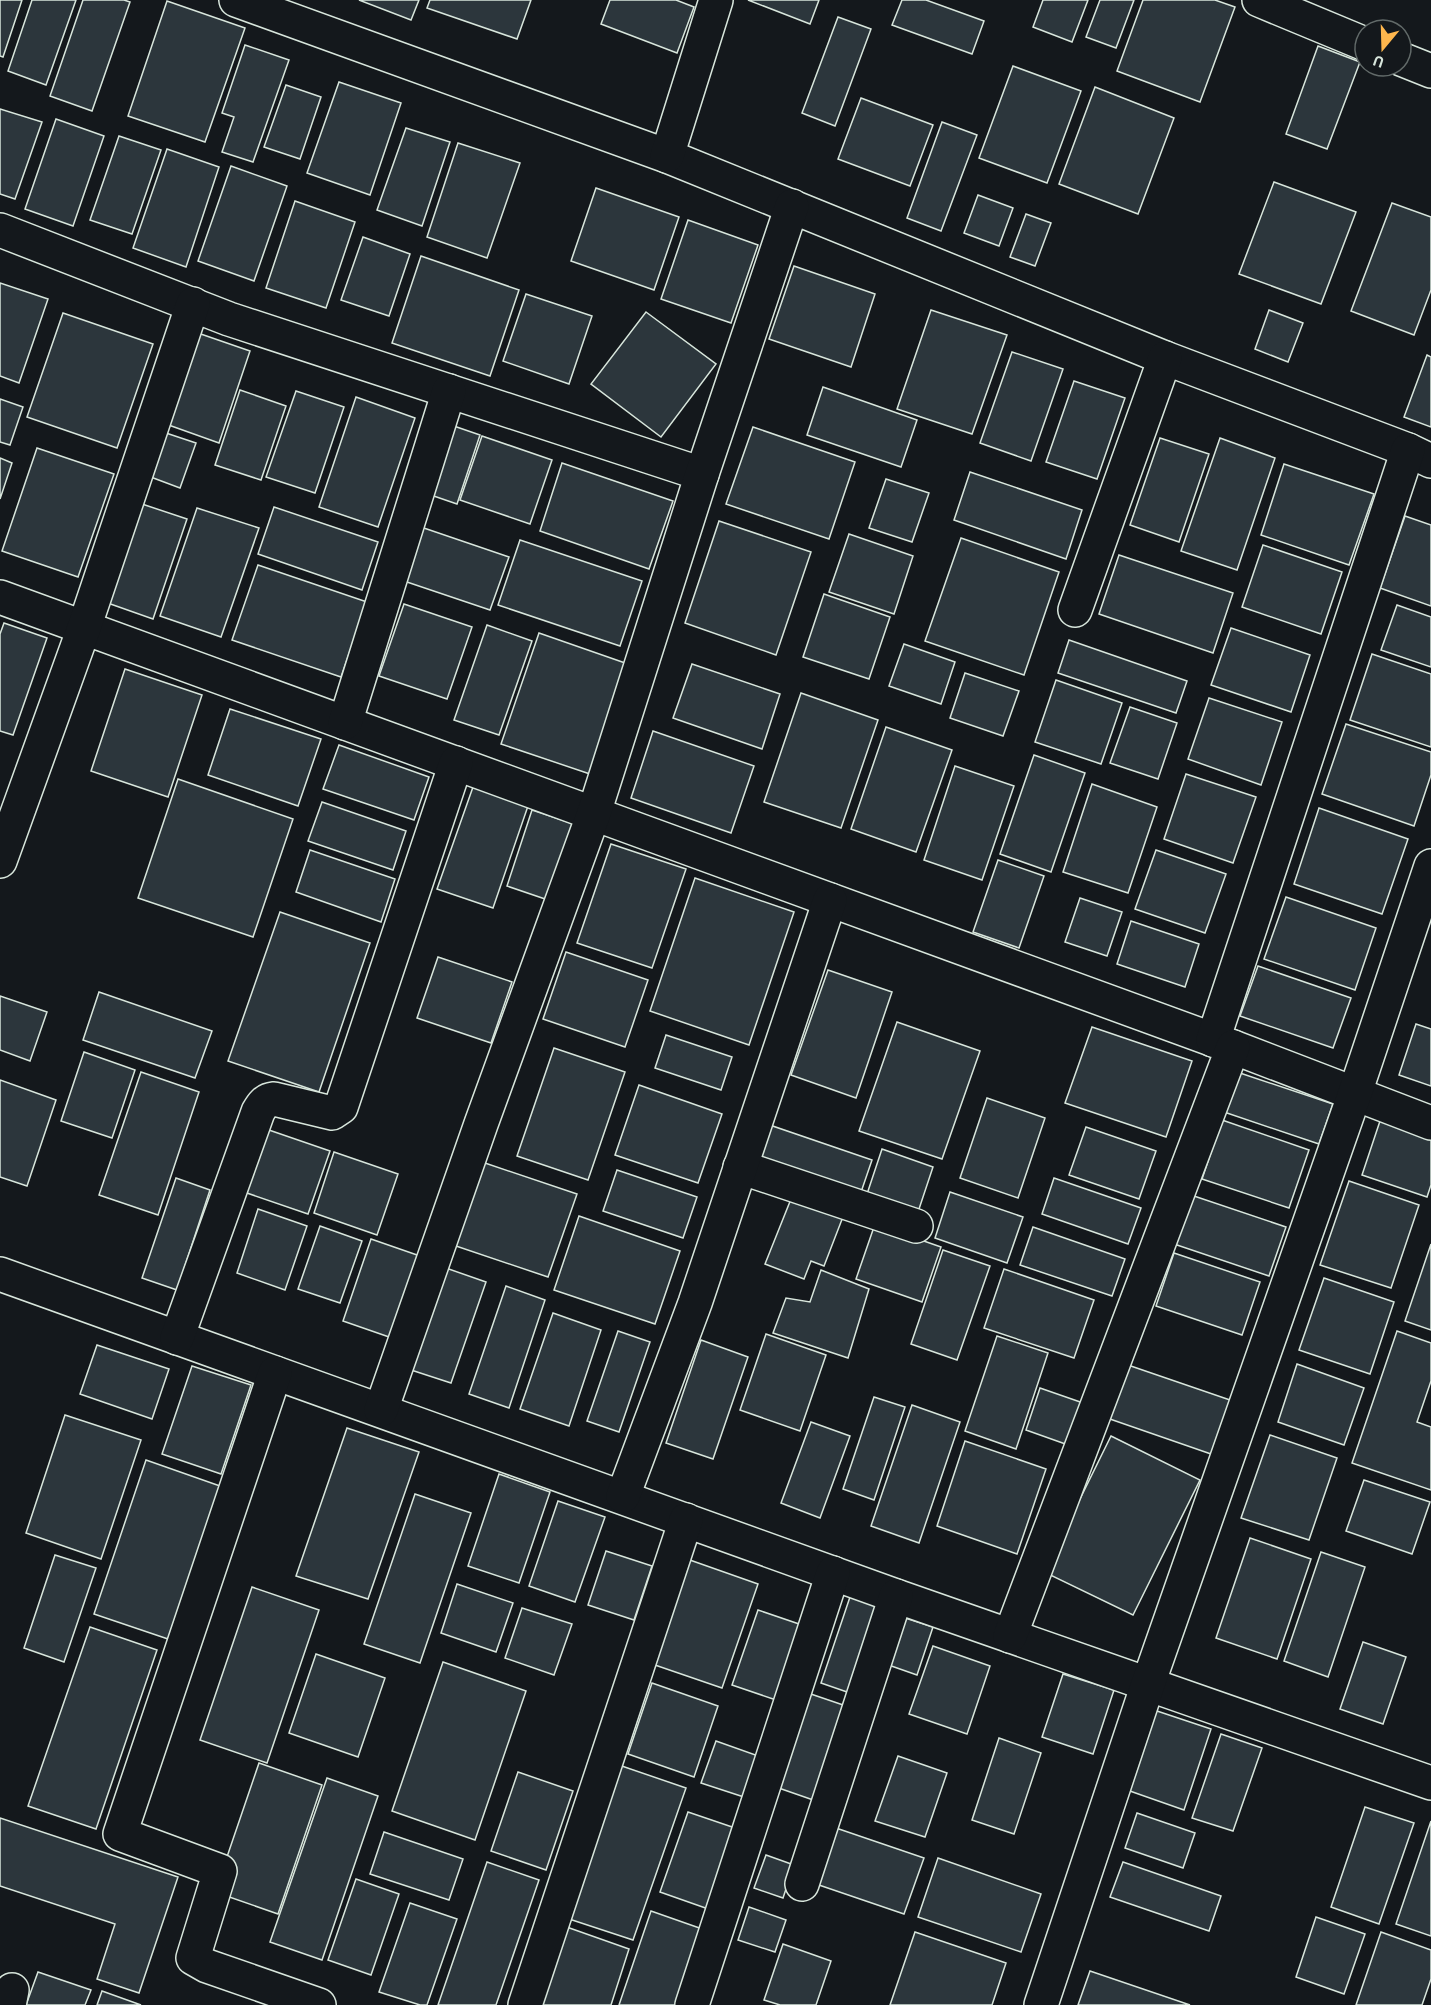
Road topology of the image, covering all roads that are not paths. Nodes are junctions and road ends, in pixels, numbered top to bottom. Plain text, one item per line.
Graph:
1 (236, 0) edge
2 (716, 0) edge
3 (1259, 0) edge
4 (1353, 39) edge
5 (1413, 64) edge
6 (1431, 71) edge
7 (667, 156) junction
8 (792, 206) junction
9 (0, 230) edge
10 (193, 304) junction
11 (1165, 358) junction
12 (449, 391) junction
13 (1420, 455) edge
14 (702, 474) junction
15 (0, 597) edge
16 (1075, 610) dead end
17 (84, 628) junction
18 (345, 723) junction
19 (456, 763) junction
20 (594, 813) junction
21 (0, 861) edge
22 (1431, 866) edge
23 (830, 900) junction
24 (1223, 1043) junction
25 (1355, 1093) junction
26 (1431, 1123) edge
27 (740, 1167) junction
28 (916, 1226) dead end
29 (0, 1274) edge
30 (177, 1338) junction
31 (275, 1373) junction
32 (381, 1410) junction
33 (623, 1496) junction
34 (686, 1520) junction
35 (833, 1573) junction
36 (896, 1596) junction
37 (1010, 1636) junction
38 (1148, 1684) junction
39 (1431, 1783) edge
40 (802, 1884) dead end
41 (319, 2005) edge
42 (525, 2005) edge
43 (692, 2005) edge
44 (1041, 2005) edge

1 - 7 street
2 - 7 street
3 - 4 street
5 - 6 street
7 - 8 street
8 - 11 street
8 - 14 street
9 - 10 street
10 - 12 street
10 - 17 street
11 - 13 street
11 - 16 street
12 - 14 street
12 - 18 street
13 - 24 street
14 - 20 street
15 - 17 street
17 - 18 street
17 - 21 street
18 - 19 street
19 - 20 street
19 - 30 street
20 - 23 street
20 - 32 street
22 - 25 street
23 - 24 street
23 - 27 street
24 - 25 street
24 - 37 street
25 - 26 street
25 - 38 street
27 - 28 street
27 - 33 street
29 - 30 street
30 - 31 street
31 - 32 street
31 - 41 street
32 - 33 street
33 - 34 street
34 - 35 street
34 - 42 street
35 - 36 street
35 - 43 street
36 - 37 street
36 - 40 street
37 - 38 street
38 - 39 street
38 - 44 street

